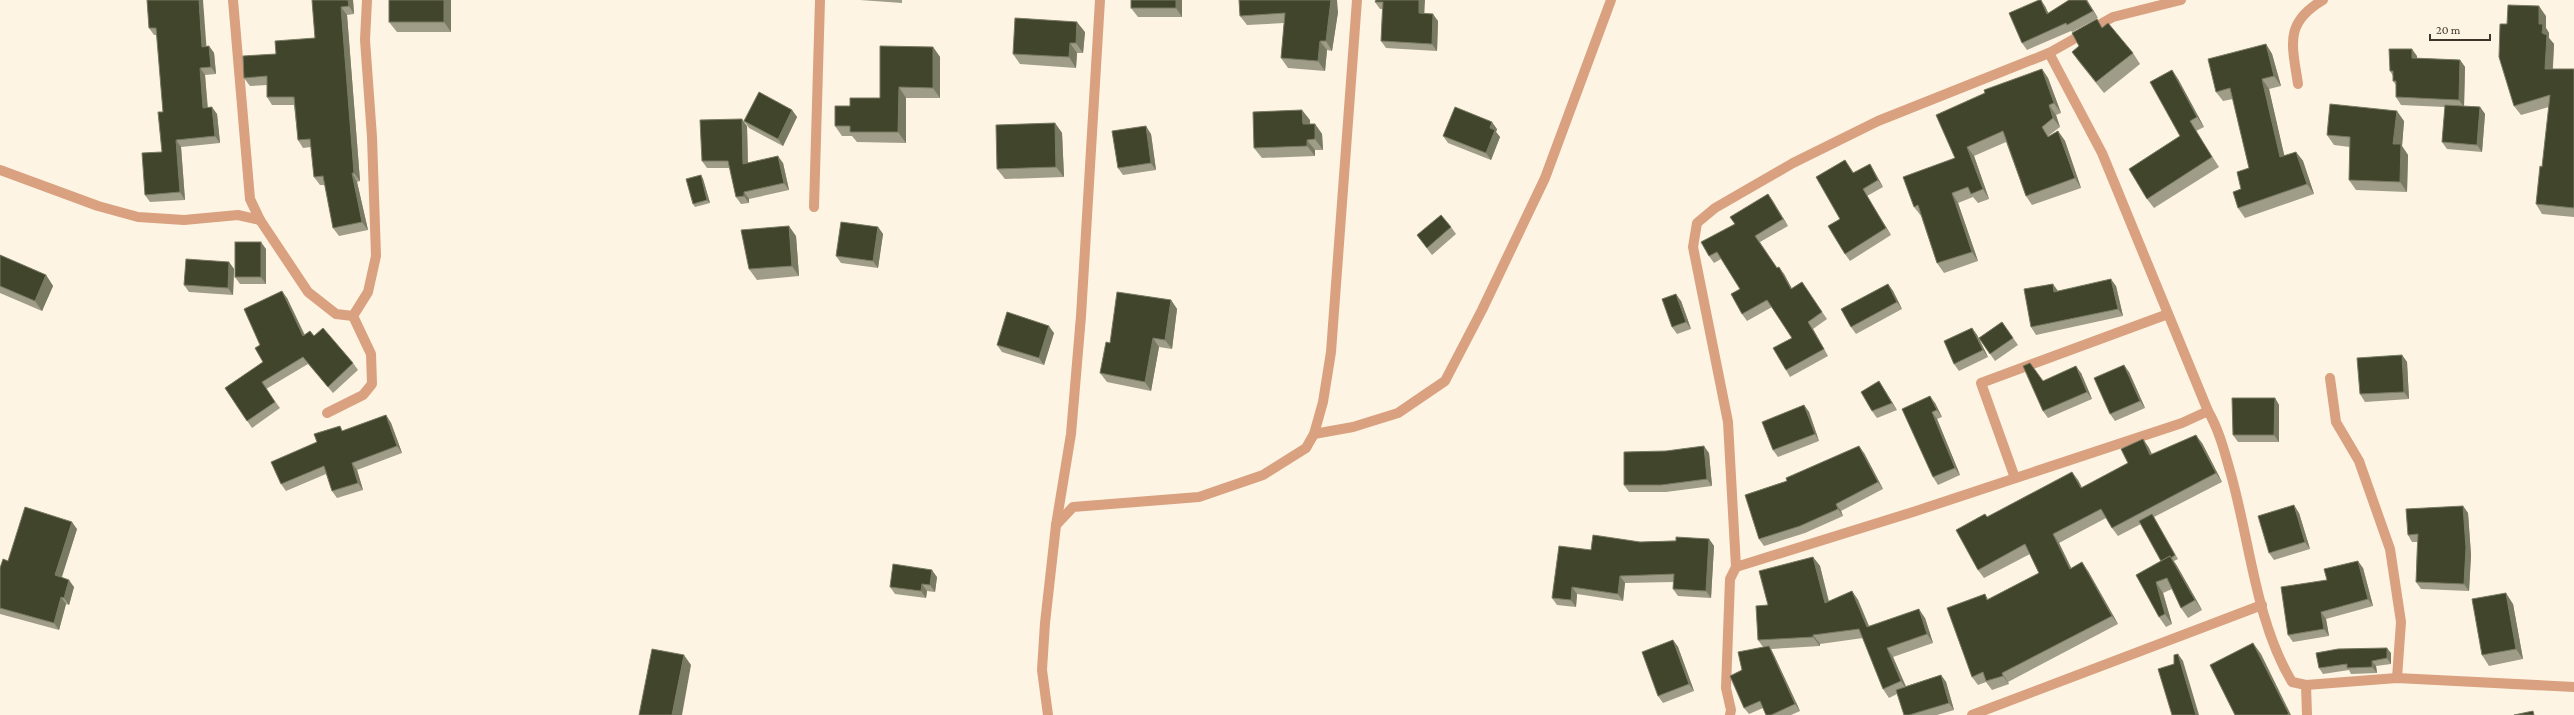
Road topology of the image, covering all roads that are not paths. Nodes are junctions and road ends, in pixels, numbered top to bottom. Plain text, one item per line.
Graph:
1 (233, 0) edge
2 (367, 0) edge
3 (820, 0) edge
4 (1100, 0) edge
5 (1357, 0) edge
6 (1611, 0) edge
7 (2181, 0) edge
8 (2323, 0) edge
9 (2049, 53) junction
10 (2298, 84) dead end
11 (0, 170) edge
12 (814, 207) dead end
13 (260, 220) junction
14 (2168, 314) junction
15 (353, 316) junction
16 (2330, 378) dead end
17 (2208, 411) junction
18 (327, 413) dead end
19 (1314, 434) junction
20 (2015, 478) junction
21 (1056, 525) junction
22 (1736, 567) junction
23 (2262, 605) junction
24 (2397, 678) junction
25 (2306, 685) junction
26 (2574, 687) edge
27 (1733, 713) edge
28 (1048, 715) edge
29 (1972, 715) edge
30 (2308, 715) edge

1 - 13 street
2 - 15 street
3 - 12 street
4 - 21 street
5 - 19 street
6 - 19 street
7 - 9 street
8 - 10 street
9 - 14 street
9 - 22 street
11 - 13 street
13 - 15 street
14 - 17 street
14 - 20 street
15 - 18 street
16 - 24 street
17 - 20 street
17 - 23 street
19 - 21 street
20 - 22 street
21 - 28 street
22 - 27 street
23 - 25 street
23 - 29 street
24 - 25 street
24 - 26 street
25 - 30 street

